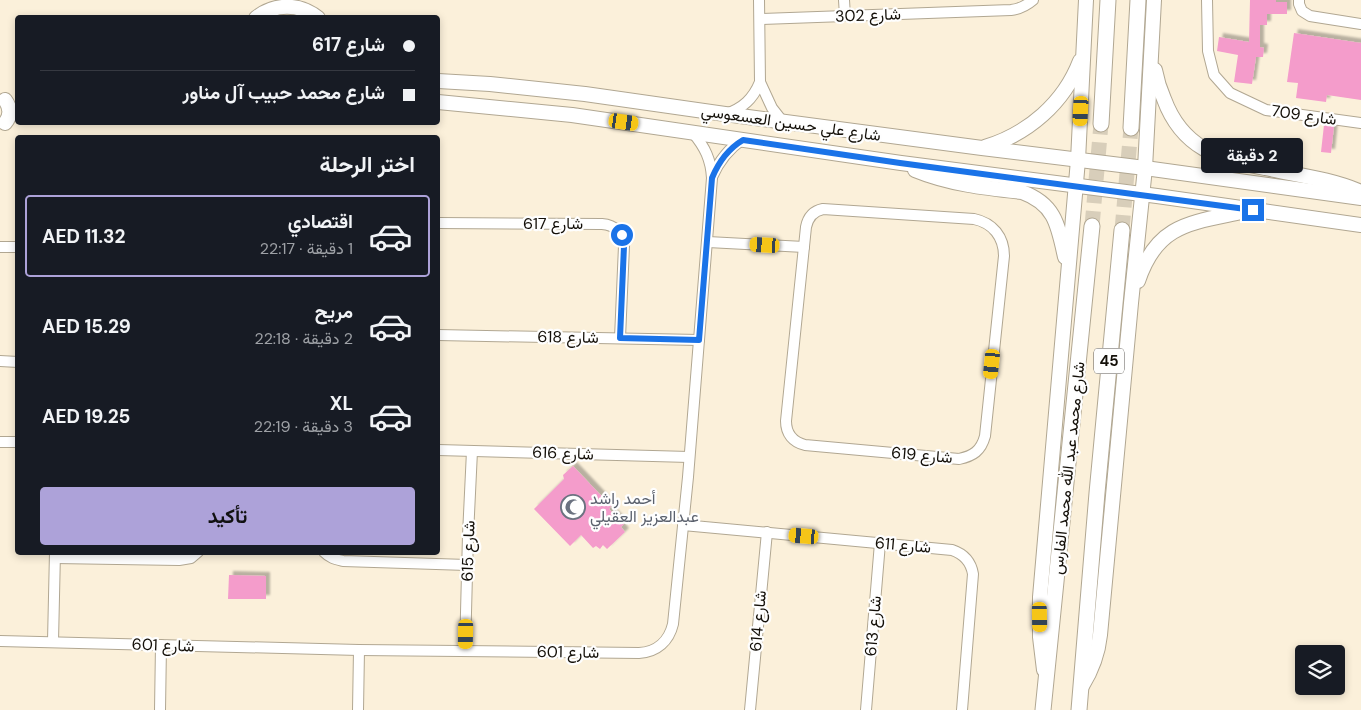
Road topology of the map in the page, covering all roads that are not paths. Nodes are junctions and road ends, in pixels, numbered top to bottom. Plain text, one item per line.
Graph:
1 (305, 0) edge
2 (759, 0) edge
3 (844, 0) edge
4 (1033, 0) edge
5 (1086, 0) edge
6 (1108, 0) edge
7 (1138, 0) edge
8 (1154, 0) edge
9 (1207, 0) edge
10 (1299, 0) edge
11 (261, 10) edge
12 (314, 15) edge
13 (315, 15) edge
14 (845, 16) junction
15 (760, 19) junction
16 (1361, 24) edge
17 (1152, 46) junction
18 (1083, 53) junction
19 (440, 80) edge
20 (760, 82) junction
21 (8, 100) edge
22 (440, 102) edge
23 (725, 114) junction
24 (783, 122) junction
25 (8, 123) edge
26 (1361, 123) edge
27 (1101, 124) tunnel mouth
28 (1131, 128) tunnel mouth
29 (693, 133) junction
30 (743, 140) junction
31 (982, 148) junction
32 (1078, 160) junction
33 (900, 163) junction
34 (1145, 168) junction
35 (712, 178) junction
36 (1076, 185) junction
37 (1361, 192) edge
38 (1142, 194) junction
39 (1361, 198) edge
40 (1253, 210) junction
41 (440, 223) edge
42 (1361, 225) edge
43 (1092, 226) tunnel mouth
44 (1122, 230) tunnel mouth
45 (708, 242) junction
46 (0, 247) edge
47 (15, 247) edge
48 (804, 247) junction
49 (1069, 271) junction
50 (1131, 302) junction
51 (440, 334) edge
52 (620, 338) junction
53 (699, 340) junction
54 (0, 361) edge
55 (15, 362) edge
56 (0, 442) edge
57 (15, 442) edge
58 (440, 450) edge
59 (472, 451) junction
60 (689, 456) junction
61 (683, 525) junction
62 (766, 532) junction
63 (880, 543) junction
64 (55, 555) edge
65 (194, 555) edge
66 (327, 555) edge
67 (467, 564) junction
68 (0, 641) edge
69 (53, 641) junction
70 (161, 645) junction
71 (359, 650) junction
72 (465, 651) junction
73 (1046, 681) junction
74 (1082, 686) junction
75 (160, 710) edge
76 (358, 710) edge
77 (750, 710) edge
78 (866, 710) edge
79 (962, 710) edge
80 (1043, 710) edge
81 (1079, 710) edge

1 - 13 street
2 - 15 street
3 - 14 street
4 - 14 street, شارع 302
5 - 18 street
6 - 27 main road
7 - 28 main road
8 - 17 street
9 - 26 street, شارع 709
10 - 16 street
11 - 12 street
14 - 15 street, شارع 302
15 - 20 street
17 - 34 street
17 - 37 street
18 - 31 street
18 - 32 street
19 - 23 street, شارع علي حسين العسعوسي
20 - 23 street
20 - 24 street
21 - 25 street
22 - 29 street, شارع علي حسين العسعوسي
23 - 24 street, شارع علي حسين العسعوسي
24 - 31 street, شارع علي حسين العسعوسي
29 - 30 street, شارع علي حسين العسعوسي
29 - 35 street, شارع 601
30 - 33 street, شارع علي حسين العسعوسي
30 - 35 street, شارع 601
31 - 32 street, شارع علي حسين العسعوسي
32 - 34 street, شارع علي حسين العسعوسي
32 - 36 street
33 - 36 street, شارع علي حسين العسعوسي
33 - 49 street
34 - 38 street
34 - 39 street, شارع علي حسين العسعوسي
35 - 45 street, شارع 601
36 - 38 street, شارع علي حسين العسعوسي
36 - 49 street
38 - 40 street, شارع علي حسين العسعوسي
38 - 50 street
40 - 42 street, شارع علي حسين العسعوسي
40 - 50 street
41 - 52 street, شارع 617
43 - 73 main road, شارع محمد عبد الله محمد الفارس / 45
44 - 74 main road, شارع محمد عبد الله محمد الفارس / 45
45 - 48 street
45 - 53 street, شارع 601
46 - 47 street
48 - 48 street, شارع 619
49 - 73 street
50 - 74 street
51 - 52 street, شارع 618
52 - 53 street, شارع 618
53 - 60 street, شارع 601
54 - 55 street
56 - 57 street
58 - 59 street, شارع 616
59 - 60 street, شارع 616
59 - 67 street, شارع 615
60 - 61 street, شارع 601
61 - 62 street, شارع 611
61 - 72 street, شارع 601
62 - 63 street, شارع 611
62 - 77 street, شارع 614
63 - 78 street, شارع 613
63 - 79 street, شارع 611
64 - 65 street
64 - 69 street
66 - 67 street
67 - 72 street, شارع 615
68 - 69 street, شارع 601
69 - 70 street, شارع 601
70 - 71 street, شارع 601
70 - 75 street
71 - 72 street, شارع 601
71 - 76 street
73 - 80 main road, شارع محمد عبد الله محمد الفارس / 45
74 - 81 main road, شارع محمد عبد الله محمد الفارس / 45

